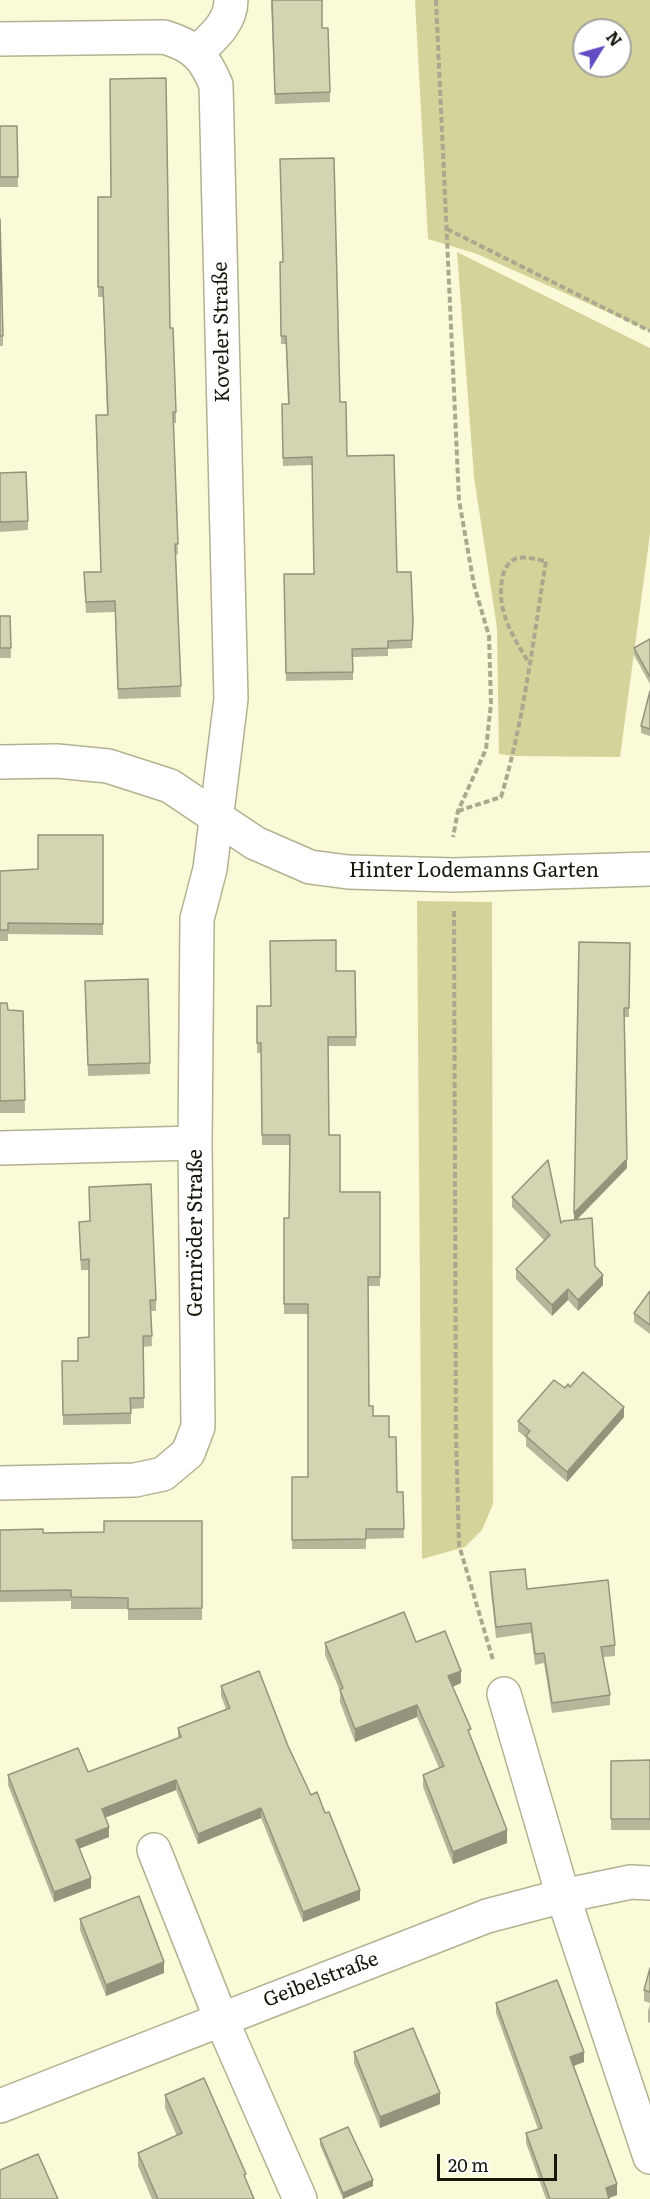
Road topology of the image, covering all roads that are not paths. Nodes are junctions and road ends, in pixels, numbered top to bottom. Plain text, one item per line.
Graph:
1 (231, 0) edge
2 (0, 39) edge
3 (197, 52) junction
4 (0, 762) edge
5 (215, 818) junction
6 (650, 869) edge
7 (195, 1143) junction
8 (0, 1148) edge
9 (0, 1483) edge
10 (504, 1694) road end
11 (154, 1850) dead end
12 (650, 1884) edge
13 (563, 1896) junction
14 (221, 2019) junction
15 (0, 2106) edge
16 (650, 2157) edge
17 (300, 2199) edge

1 - 3 street
2 - 3 street
3 - 5 street, Koveler Straße
4 - 5 street, Hinter Lodemanns Garten
5 - 6 street, Hinter Lodemanns Garten
5 - 7 street, Gernröder Straße
7 - 8 street
7 - 9 street, Gernröder Straße
10 - 13 street
11 - 14 street
12 - 13 street, Geibelstraße
13 - 14 street, Geibelstraße
13 - 16 street
14 - 15 street, Geibelstraße
14 - 17 street

